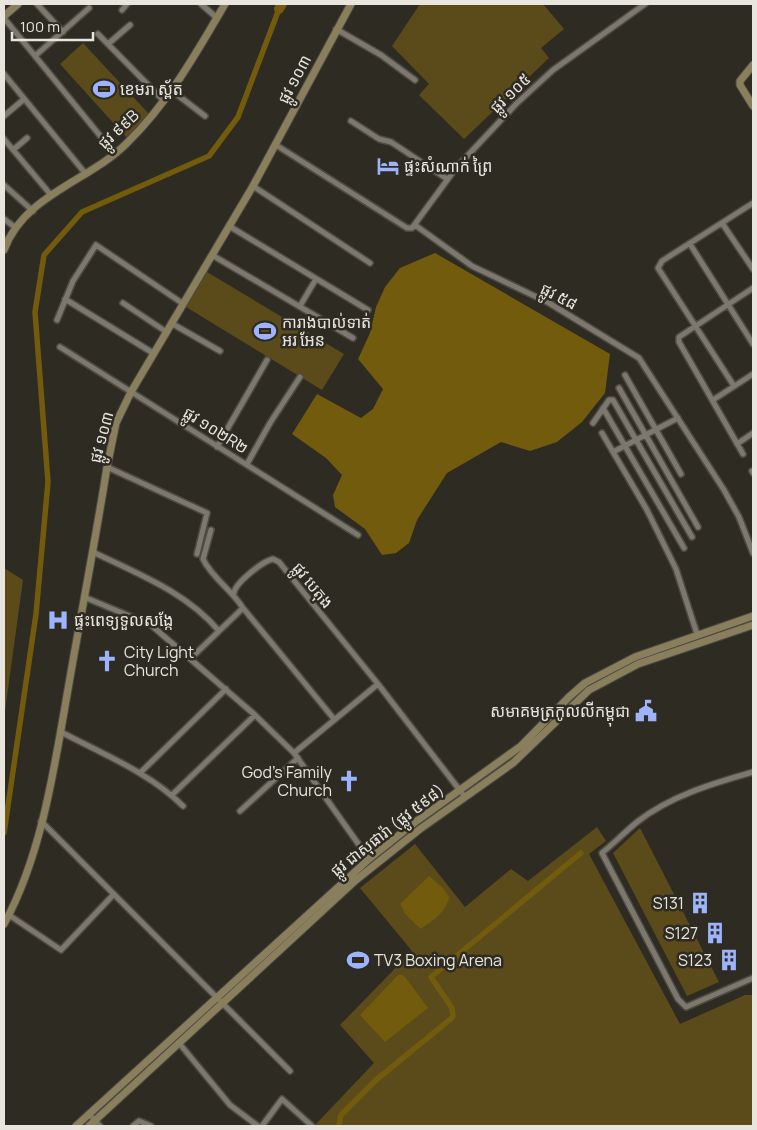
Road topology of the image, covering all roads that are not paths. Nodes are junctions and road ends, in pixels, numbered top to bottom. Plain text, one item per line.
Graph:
1 (18, 4) edge
2 (37, 4) edge
3 (127, 4) edge
4 (202, 4) edge
5 (225, 4) edge
6 (351, 4) edge
7 (641, 5) edge
8 (88, 8) dead end
9 (122, 10) dead end
10 (4, 17) edge
11 (216, 18) junction
12 (130, 25) dead end
13 (336, 28) junction
14 (63, 32) junction
15 (98, 34) dead end
16 (108, 44) junction
17 (35, 56) junction
18 (753, 66) edge
19 (4, 74) edge
20 (415, 80) dead end
21 (172, 90) junction
22 (23, 100) junction
23 (164, 101) junction
24 (753, 106) edge
25 (4, 116) edge
26 (205, 116) dead end
27 (351, 121) dead end
28 (27, 138) dead end
29 (4, 139) edge
30 (276, 145) junction
31 (13, 150) junction
32 (115, 154) junction
33 (84, 173) junction
34 (447, 180) junction
35 (4, 185) edge
36 (253, 186) junction
37 (51, 195) junction
38 (753, 203) edge
39 (33, 211) junction
40 (4, 218) edge
41 (722, 223) junction
42 (415, 225) junction
43 (229, 226) junction
44 (16, 228) junction
45 (690, 244) junction
46 (4, 250) edge
47 (212, 255) junction
48 (370, 262) dead end
49 (753, 269) edge
50 (316, 279) junction
51 (753, 288) edge
52 (65, 299) junction
53 (124, 303) dead end
54 (182, 303) junction
55 (728, 304) junction
56 (300, 306) junction
57 (368, 310) dead end
58 (57, 320) dead end
59 (171, 323) junction
60 (695, 325) junction
61 (166, 331) junction
62 (353, 338) dead end
63 (753, 344) edge
64 (60, 347) dead end
65 (220, 351) dead end
66 (153, 353) junction
67 (267, 360) dead end
68 (753, 374) edge
69 (625, 375) dead end
70 (300, 377) dead end
71 (734, 386) junction
72 (619, 388) dead end
73 (131, 392) junction
74 (713, 400) junction
75 (603, 408) junction
76 (678, 418) junction
77 (593, 423) dead end
78 (655, 430) junction
79 (602, 433) dead end
80 (753, 433) edge
81 (645, 435) junction
82 (637, 440) junction
83 (737, 444) junction
84 (625, 446) junction
85 (217, 447) junction
86 (613, 452) junction
87 (743, 454) dead end
88 (247, 464) junction
89 (107, 466) junction
90 (681, 474) dead end
91 (689, 511) junction
92 (680, 515) junction
93 (698, 526) dead end
94 (210, 530) dead end
95 (358, 535) dead end
96 (692, 537) dead end
97 (684, 548) dead end
98 (93, 552) junction
99 (753, 553) edge
100 (197, 554) dead end
101 (234, 593) junction
102 (84, 597) junction
103 (243, 608) junction
104 (753, 616) edge
105 (753, 624) edge
106 (219, 631) junction
107 (696, 634) junction
108 (191, 658) junction
109 (378, 684) junction
110 (226, 689) junction
111 (254, 715) junction
112 (334, 719) junction
113 (61, 732) junction
114 (294, 753) junction
115 (298, 758) junction
116 (753, 772) edge
117 (140, 773) junction
118 (462, 794) junction
119 (172, 795) junction
120 (184, 806) dead end
121 (240, 812) dead end
122 (41, 821) junction
123 (369, 859) junction
124 (114, 894) junction
125 (314, 907) junction
126 (320, 913) junction
127 (9, 915) junction
128 (4, 924) edge
129 (753, 978) edge
130 (216, 997) junction
131 (222, 1003) junction
132 (179, 1043) junction
133 (149, 1059) junction
134 (155, 1066) junction
135 (290, 1071) dead end
136 (91, 1124) edge
137 (76, 1126) edge
138 (133, 1126) edge
139 (151, 1126) edge
140 (258, 1126) edge
141 (262, 1126) edge
142 (312, 1126) edge

1 - 10 main road
2 - 14 street
3 - 9 street
4 - 11 street
5 - 11 main road, ផ្លូវ ៩៩B
6 - 13 main road, ផ្លូវ ១០៣
7 - 34 street, ផ្លូវ ១០៥
8 - 14 street
10 - 17 street
11 - 21 main road, ផ្លូវ ៩៩B
12 - 16 street
13 - 20 street
13 - 30 main road, ផ្លូវ ១០៣
14 - 17 street
15 - 16 street
16 - 23 street
17 - 32 street
18 - 24 main road
19 - 22 street
21 - 23 main road, ផ្លូវ ៩៩B
21 - 26 street
22 - 25 street
22 - 33 street
23 - 32 main road, ផ្លូវ ៩៩B
27 - 34 street
28 - 31 street
29 - 31 street
30 - 36 main road, ផ្លូវ ១០៣
30 - 42 street, ផ្លូវ ៥៨
31 - 37 street
32 - 33 main road, ផ្លូវ ៩៩B
33 - 37 main road, ផ្លូវ ៩៩B
34 - 42 street, ផ្លូវ ១០៥
35 - 39 street
36 - 43 main road, ផ្លូវ ១០៣
36 - 48 street
37 - 39 main road, ផ្លូវ ៩៩B
38 - 41 street
39 - 44 main road, ផ្លូវ ៩៩B
40 - 44 street
41 - 45 street
41 - 49 street
42 - 76 street, ផ្លូវ ៥៨
43 - 47 main road, ផ្លូវ ១០៣
43 - 50 street
44 - 46 main road, ផ្លូវ ៩៩B
45 - 55 street
45 - 60 street
47 - 54 main road, ផ្លូវ ១០៣
47 - 56 street
50 - 56 street
50 - 57 street
51 - 55 street
52 - 54 street
52 - 58 street
52 - 66 street
53 - 61 street
54 - 59 main road, ផ្លូវ ១០៣
55 - 60 street
55 - 63 street
56 - 62 street
59 - 61 main road, ផ្លូវ ១០៣
59 - 65 street
60 - 71 street
60 - 74 street
61 - 66 main road, ផ្លូវ ១០៣
64 - 73 street, ផ្លូវ ១០២R២
66 - 73 main road, ផ្លូវ ១០៣
67 - 85 street
68 - 71 street
69 - 78 street
70 - 88 street
71 - 74 street
72 - 81 street
73 - 85 street, ផ្លូវ ១០២R២
73 - 89 main road, ផ្លូវ ១០៣
74 - 83 street
75 - 77 street
75 - 82 street
75 - 84 street
76 - 78 street
76 - 99 street, ផ្លូវ ៥៨
78 - 81 street
78 - 90 street
79 - 86 street
80 - 83 street
81 - 82 street
81 - 91 street
82 - 84 street
82 - 92 street
83 - 87 street
84 - 86 street
84 - 97 street
85 - 88 street, ផ្លូវ ១០២R២
86 - 107 street
88 - 95 street, ផ្លូវ ១០២R២
89 - 98 main road, ផ្លូវ ១០៣
89 - 100 street
91 - 92 street
91 - 93 street
92 - 96 street
94 - 101 street
98 - 102 main road, ផ្លូវ ១០៣
98 - 106 street
101 - 103 street
101 - 109 street, ផ្លូវ បេតុង
102 - 108 street
102 - 113 main road, ផ្លូវ ១០៣
103 - 106 street
103 - 112 street
104 - 107 main road, ផ្លូវ ជាសុផារ៉ា (ផ្លូវ ៥៩៨)
105 - 118 main road, ផ្លូវ ជាសុផារ៉ា (ផ្លូវ ៥៩៨)
106 - 108 street
107 - 118 main road, ផ្លូវ ជាសុផារ៉ា (ផ្លូវ ៥៩៨)
108 - 110 street
109 - 112 street
109 - 118 street, ផ្លូវ បេតុង
110 - 111 street
110 - 117 street
111 - 114 street
111 - 119 street
112 - 114 street
113 - 117 street
113 - 122 main road, ផ្លូវ ១០៣
114 - 115 street
115 - 121 street
115 - 123 street
116 - 129 street
117 - 119 street
118 - 123 main road, ផ្លូវ ជាសុផារ៉ា (ផ្លូវ ៥៩៨)
118 - 126 main road, ផ្លូវ ជាសុផារ៉ា (ផ្លូវ ៥៩៨)
119 - 120 street
122 - 124 street
122 - 127 main road, ផ្លូវ ១០៣
123 - 125 main road, ផ្លូវ ជាសុផារ៉ា (ផ្លូវ ៥៩៨)
124 - 127 street
124 - 130 street
125 - 126 main road
125 - 130 main road, ផ្លូវ ជាសុផារ៉ា (ផ្លូវ ៥៩៨)
126 - 131 main road, ផ្លូវ ជាសុផារ៉ា (ផ្លូវ ៥៩៨)
127 - 128 main road, ផ្លូវ ១០៣
130 - 131 street
130 - 133 main road, ផ្លូវ ជាសុផារ៉ា (ផ្លូវ ៥៩៨)
131 - 132 main road, ផ្លូវ ជាសុផារ៉ា (ផ្លូវ ៥៩៨)
131 - 135 street
132 - 134 main road, ផ្លូវ ជាសុផារ៉ា (ផ្លូវ ៥៩៨)
132 - 140 street
133 - 134 main road
133 - 136 main road, ផ្លូវ ជាសុផារ៉ា (ផ្លូវ ៥៩៨)
134 - 136 main road, ផ្លូវ ជាសុផារ៉ា (ផ្លូវ ៥៩៨)
136 - 137 main road, ផ្លូវ ជាសុផារ៉ា (ផ្លូវ ៥៩៨)
138 - 139 street
141 - 142 street

